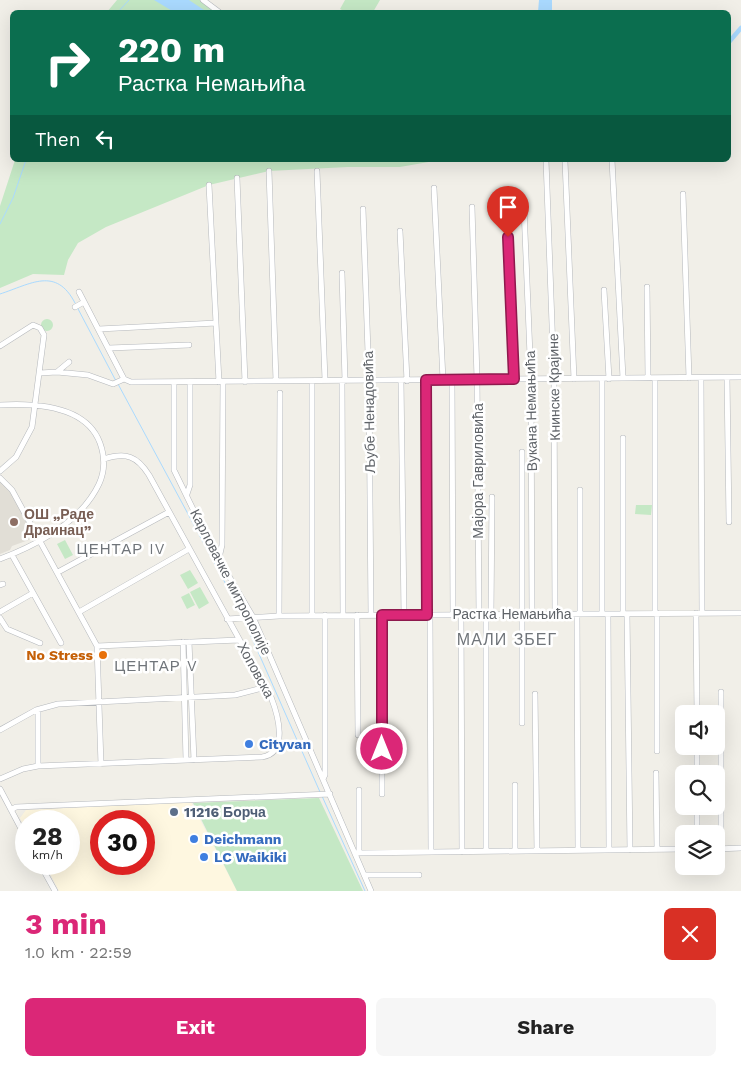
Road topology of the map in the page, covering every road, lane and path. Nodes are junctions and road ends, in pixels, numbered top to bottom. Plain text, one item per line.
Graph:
1 (203, 0) edge
2 (216, 10) edge
3 (546, 162) edge
4 (565, 162) edge
5 (612, 162) edge
6 (268, 171) dead end
7 (317, 171) dead end
8 (237, 178) dead end
9 (209, 185) dead end
10 (434, 188) dead end
11 (683, 194) dead end
12 (472, 207) dead end
13 (524, 208) dead end
14 (363, 209) dead end
15 (400, 231) dead end
16 (508, 237) dead end
17 (342, 273) dead end
18 (647, 287) dead end
19 (604, 290) dead end
20 (79, 292) dead end
21 (216, 323) junction
22 (99, 329) junction
23 (189, 345) dead end
24 (0, 346) edge
25 (109, 348) junction
26 (69, 362) dead end
27 (57, 372) junction
28 (40, 373) junction
29 (741, 377) edge
30 (623, 378) junction
31 (648, 378) junction
32 (655, 378) junction
33 (688, 378) junction
34 (701, 378) junction
35 (727, 378) junction
36 (477, 379) junction
37 (514, 379) junction
38 (554, 379) junction
39 (574, 379) junction
40 (602, 379) junction
41 (608, 379) junction
42 (312, 380) junction
43 (325, 380) junction
44 (426, 380) junction
45 (443, 380) junction
46 (452, 380) junction
47 (531, 380) junction
48 (276, 381) junction
49 (344, 381) junction
50 (369, 381) junction
51 (404, 381) junction
52 (122, 382) junction
53 (174, 382) junction
54 (190, 382) junction
55 (221, 382) junction
56 (246, 382) junction
57 (280, 394) dead end
58 (0, 405) edge
59 (36, 405) junction
60 (623, 438) dead end
61 (522, 452) dead end
62 (104, 459) junction
63 (0, 471) edge
64 (0, 478) edge
65 (580, 490) dead end
66 (187, 494) junction
67 (492, 497) dead end
68 (169, 512) junction
69 (729, 522) dead end
70 (42, 541) junction
71 (190, 549) junction
72 (12, 555) junction
73 (219, 558) junction
74 (0, 559) edge
75 (58, 572) junction
76 (33, 593) junction
77 (0, 612) edge
78 (79, 612) junction
79 (656, 613) junction
80 (696, 613) junction
81 (702, 613) junction
82 (741, 613) edge
83 (453, 614) junction
84 (461, 614) junction
85 (479, 614) junction
86 (488, 614) junction
87 (522, 614) junction
88 (532, 614) junction
89 (555, 614) junction
90 (579, 614) junction
91 (605, 614) junction
92 (625, 614) junction
93 (325, 615) junction
94 (343, 615) junction
95 (357, 615) junction
96 (371, 615) junction
97 (382, 615) junction
98 (404, 615) junction
99 (428, 615) junction
100 (279, 616) junction
101 (312, 616) junction
102 (253, 617) junction
103 (0, 618) edge
104 (230, 618) junction
105 (239, 640) junction
106 (183, 642) junction
107 (189, 642) junction
108 (40, 643) dead end
109 (61, 643) dead end
110 (97, 646) junction
111 (266, 687) junction
112 (721, 692) dead end
113 (535, 694) dead end
114 (184, 697) junction
115 (191, 697) junction
116 (99, 701) junction
117 (696, 705) edge
118 (38, 710) junction
119 (522, 722) dead end
120 (0, 730) edge
121 (358, 735) dead end
122 (658, 751) dead end
123 (186, 760) junction
124 (194, 760) junction
125 (101, 764) junction
126 (38, 766) junction
127 (656, 773) dead end
128 (0, 779) edge
129 (323, 779) junction
130 (515, 785) dead end
131 (0, 789) edge
132 (359, 790) dead end
133 (330, 794) junction
134 (382, 794) dead end
135 (11, 810) junction
136 (15, 817) edge
137 (719, 825) edge
138 (741, 848) edge
139 (657, 849) junction
140 (675, 849) edge
141 (725, 849) edge
142 (578, 850) junction
143 (609, 850) junction
144 (630, 850) junction
145 (486, 851) junction
146 (515, 851) junction
147 (537, 851) junction
148 (431, 852) junction
149 (462, 852) junction
150 (358, 853) junction
151 (46, 875) edge
152 (419, 875) dead end
153 (364, 876) junction
154 (55, 891) edge
155 (371, 891) edge

1 - 2 street
3 - 38 street, Книнске Крајине
4 - 39 street
5 - 30 street
6 - 48 street
7 - 43 street
8 - 56 street
9 - 21 street
10 - 45 street
11 - 33 street
12 - 36 street, Мајора Гавриловића
13 - 47 street, Вукана Немањића
14 - 50 street, Љубе Ненадовића
15 - 51 street
16 - 37 street
17 - 49 street
18 - 31 street
19 - 41 street
20 - 22 street
21 - 22 street
21 - 55 street
22 - 25 street
23 - 25 street
24 - 28 street
25 - 52 street
26 - 27 street
27 - 28 street
27 - 52 street
28 - 59 street
29 - 35 street
30 - 31 street
30 - 41 street
31 - 32 street
32 - 33 street
32 - 79 street
33 - 34 street
34 - 35 street
34 - 81 street
35 - 69 street
36 - 37 street
36 - 46 street
36 - 85 street, Мајора Гавриловића
37 - 47 street
38 - 39 street
38 - 47 street
38 - 89 street, Книнске Крајине
39 - 40 street
40 - 41 street
40 - 91 street
42 - 43 street
42 - 48 street
42 - 101 street
43 - 49 street
44 - 45 street
44 - 51 street
44 - 99 street
45 - 46 street
46 - 83 street
47 - 88 street, Вукана Немањића
48 - 56 street
49 - 50 street
49 - 94 street
50 - 51 street
50 - 96 street, Љубе Ненадовића
51 - 98 street
52 - 53 street
53 - 54 street
53 - 66 street, Карловачке митрополије
54 - 55 street
54 - 66 street
55 - 56 street
55 - 73 street
57 - 100 street
58 - 59 street
59 - 62 street
59 - 63 street
60 - 92 street
61 - 87 street
62 - 68 street, Хоповска
62 - 70 street
64 - 70 street
65 - 90 street
66 - 73 street, Карловачке митрополије
67 - 86 street
68 - 71 street, Хоповска
68 - 75 street
70 - 72 street
70 - 75 street
71 - 78 street
71 - 104 street, Хоповска
72 - 74 street
72 - 76 street
73 - 102 street, Карловачке митрополије
75 - 78 street
76 - 77 street
76 - 109 street
78 - 110 street
79 - 80 street, Растка Немањића
79 - 92 street, Растка Немањића
79 - 122 street
80 - 81 street, Растка Немањића
80 - 117 street
81 - 82 street, Растка Немањића
83 - 84 street, Растка Немањића
83 - 99 street, Растка Немањића
84 - 85 street, Растка Немањића
84 - 149 street
85 - 86 street, Растка Немањића
86 - 87 street, Растка Немањића
86 - 145 street
87 - 88 street, Растка Немањића
87 - 119 street
88 - 89 street, Растка Немањића
89 - 90 street, Растка Немањића
90 - 91 street, Растка Немањића
90 - 142 street
91 - 92 street, Растка Немањића
91 - 143 street
92 - 144 street
93 - 94 street, Растка Немањића
93 - 101 street, Растка Немањића
93 - 129 street
94 - 95 street, Растка Немањића
95 - 96 street, Растка Немањића
95 - 121 street
96 - 97 street, Растка Немањића
97 - 98 street, Растка Немањића
97 - 134 street
98 - 99 street, Растка Немањића
99 - 148 street
100 - 101 street, Растка Немањића
100 - 102 street, Растка Немањића
102 - 104 street, Растка Немањића
102 - 129 street, Карловачке митрополије
103 - 108 street
104 - 105 street, Хоповска
105 - 107 street
105 - 111 street, Хоповска
106 - 107 street
106 - 110 street
106 - 114 street
107 - 115 street
110 - 116 street
111 - 115 street
111 - 124 street, Хоповска
112 - 137 street
113 - 147 street
114 - 115 street
114 - 116 street
114 - 123 street
115 - 124 street
116 - 118 street
116 - 125 street
118 - 120 street
118 - 126 street
123 - 124 street, Хоповска
123 - 125 street, Хоповска
125 - 126 street, Хоповска
126 - 128 street, Хоповска
127 - 139 street
129 - 133 street, Карловачке митрополије
130 - 146 street
131 - 135 street
132 - 150 street
133 - 135 street
133 - 150 street, Карловачке митрополије
135 - 136 street
138 - 141 street
139 - 140 street
139 - 144 street
142 - 143 street
142 - 147 street
143 - 144 street
145 - 146 street
145 - 149 street
146 - 147 street
148 - 149 street
148 - 150 street
150 - 153 street, Карловачке митрополије
151 - 154 street
152 - 153 street
153 - 155 street, Карловачке митрополије

